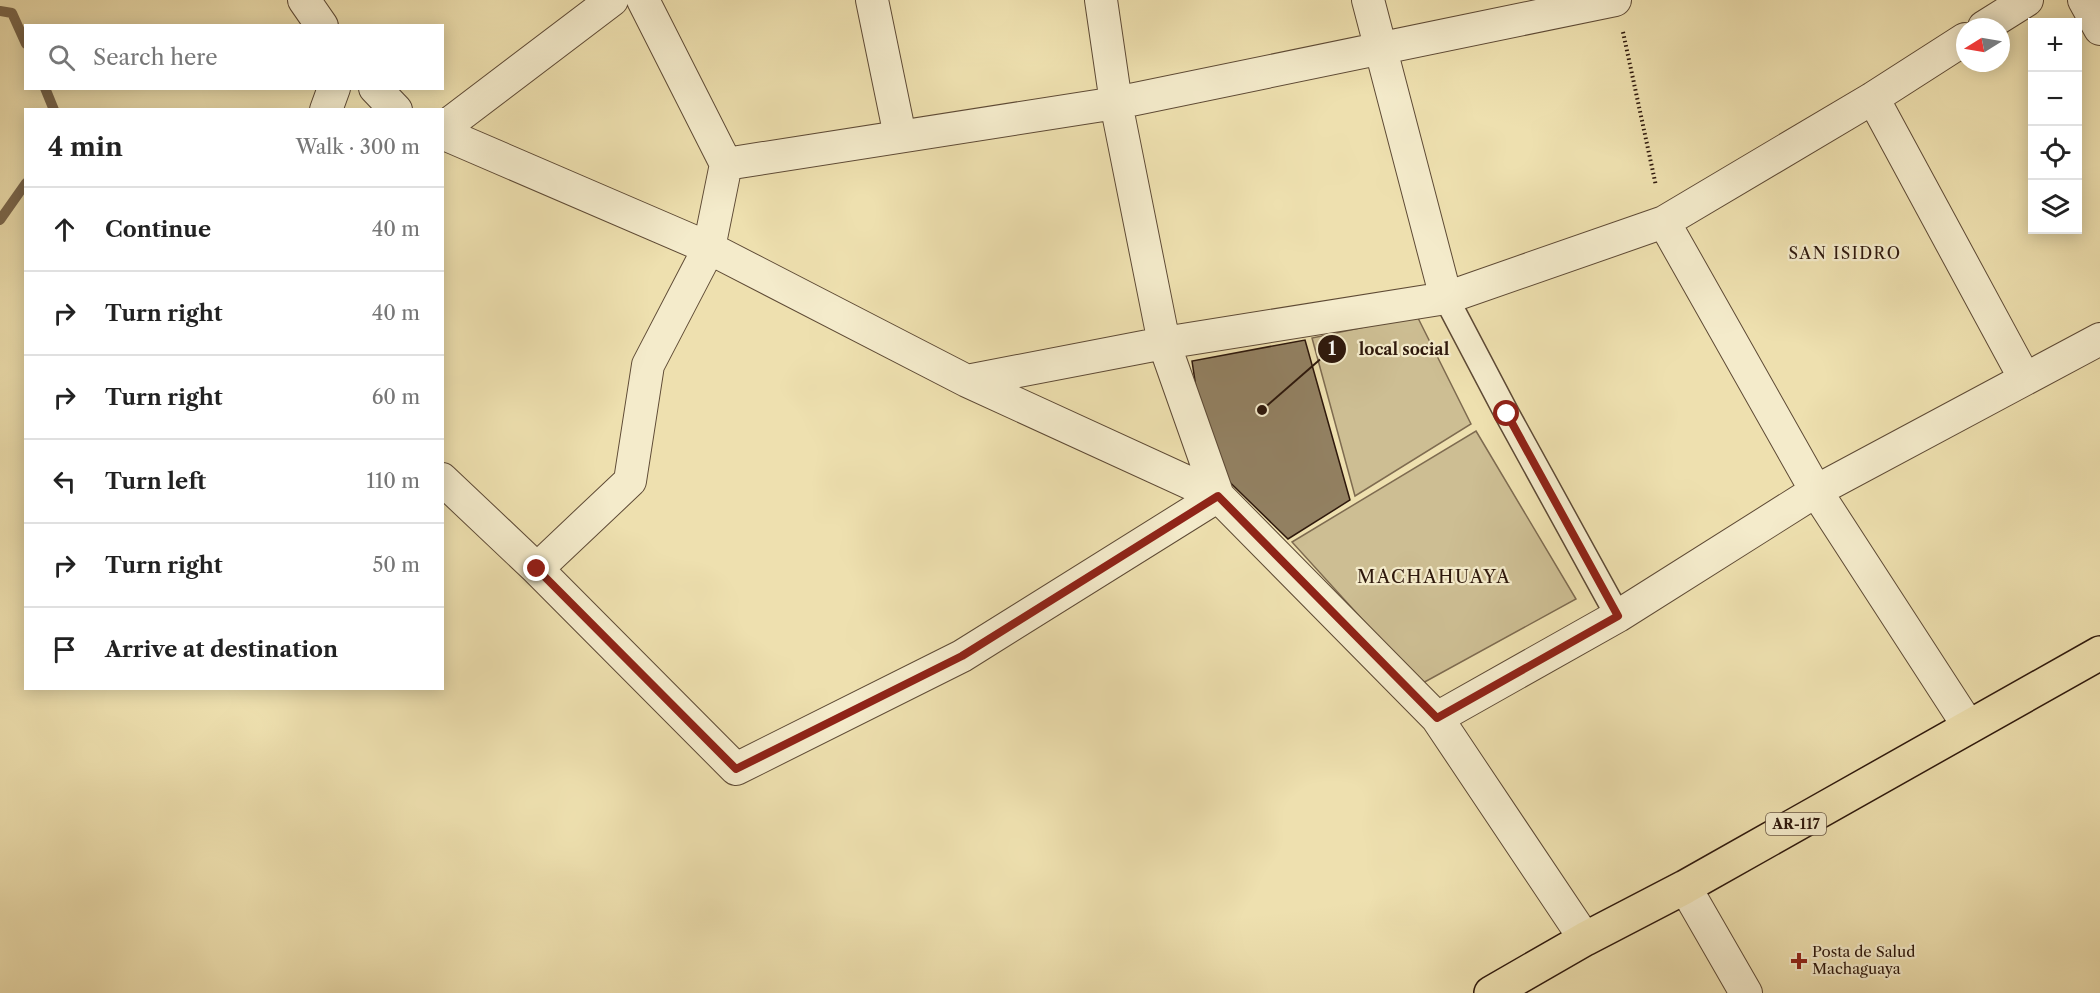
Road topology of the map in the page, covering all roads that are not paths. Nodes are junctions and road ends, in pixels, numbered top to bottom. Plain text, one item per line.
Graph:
1 (304, 0) edge
2 (612, 0) edge
3 (643, 0) edge
4 (872, 0) edge
5 (1101, 0) edge
6 (1368, 0) edge
7 (2027, 0) edge
8 (2084, 0) edge
9 (1618, 12) edge
10 (1998, 18) edge
11 (321, 24) edge
12 (2100, 29) edge
13 (1956, 45) edge
14 (1380, 49) junction
15 (333, 90) edge
16 (377, 90) edge
17 (1873, 98) junction
18 (1116, 103) junction
19 (327, 108) edge
20 (394, 108) edge
21 (444, 127) edge
22 (444, 135) edge
23 (900, 135) junction
24 (726, 164) junction
25 (1664, 222) junction
26 (709, 248) junction
27 (1446, 298) junction
28 (2100, 339) edge
29 (1164, 343) junction
30 (2025, 379) junction
31 (967, 381) junction
32 (444, 481) edge
33 (1816, 490) junction
34 (1218, 496) junction
35 (537, 569) junction
36 (1618, 616) junction
37 (2100, 653) edge
38 (1437, 718) junction
39 (1969, 727) junction
40 (1685, 887) junction
41 (1585, 939) junction
42 (1491, 993) edge
43 (1746, 993) edge

1 - 11 street
2 - 21 street
3 - 24 street
4 - 23 street
5 - 18 street
6 - 14 street
7 - 10 street
8 - 12 street
9 - 14 street
13 - 17 street
14 - 18 street
14 - 27 street
15 - 19 street
16 - 20 street
17 - 25 street
17 - 30 street
18 - 23 street
18 - 29 street
22 - 26 street
23 - 24 street
24 - 26 street
25 - 27 street
25 - 33 street
26 - 31 street
26 - 35 street
27 - 29 street
27 - 36 street
28 - 30 street
29 - 31 street
29 - 34 street
30 - 33 street
31 - 34 street
32 - 35 street
33 - 36 street
33 - 39 street
34 - 35 street
34 - 38 street
36 - 38 street
37 - 39 main road, AR-117
38 - 41 street
39 - 40 main road, AR-117
40 - 41 main road, AR-117
40 - 43 street
41 - 42 main road, AR-117

